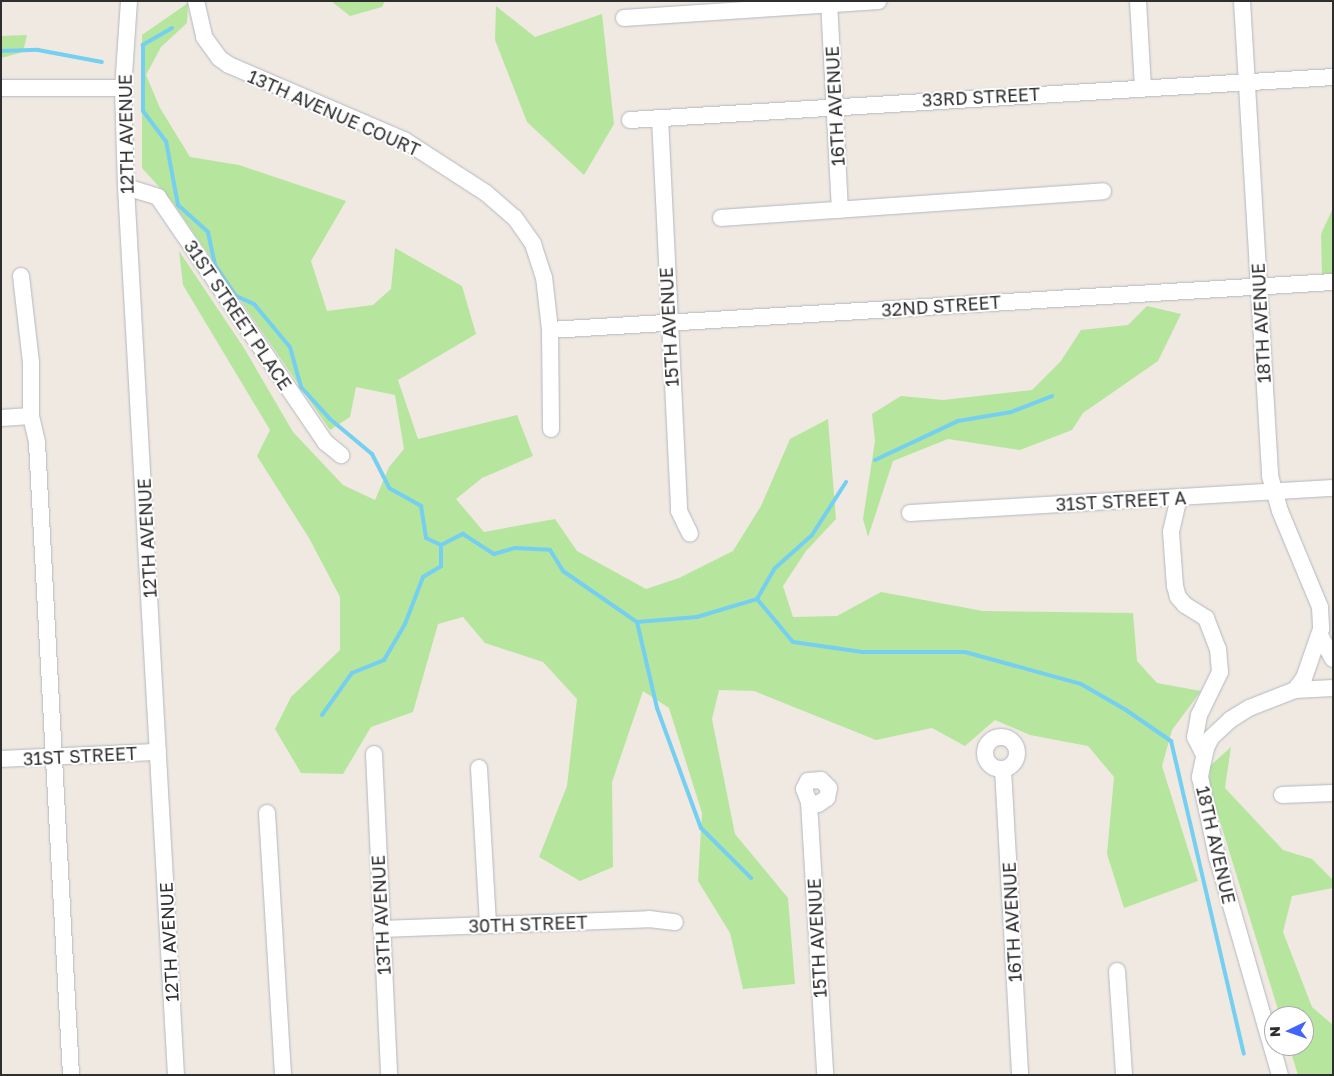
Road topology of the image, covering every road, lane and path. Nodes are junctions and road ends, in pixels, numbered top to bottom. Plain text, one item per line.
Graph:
1 (129, 1) edge
2 (196, 1) edge
3 (878, 1) edge
4 (1138, 1) edge
5 (1242, 1) edge
6 (829, 3) edge
7 (624, 18) dead end
8 (1333, 77) edge
9 (1247, 82) junction
10 (1, 88) edge
11 (123, 88) junction
12 (1143, 88) junction
13 (836, 106) junction
14 (660, 118) junction
15 (630, 120) dead end
16 (126, 187) junction
17 (1103, 191) dead end
18 (840, 210) junction
19 (721, 218) dead end
20 (22, 276) dead end
21 (1333, 282) edge
22 (1259, 286) junction
23 (668, 323) junction
24 (550, 330) junction
25 (31, 416) junction
26 (1, 418) edge
27 (550, 429) dead end
28 (341, 455) dead end
29 (1333, 488) edge
30 (1274, 491) junction
31 (1179, 497) junction
32 (910, 513) dead end
33 (690, 534) dead end
34 (1320, 635) junction
35 (1333, 659) edge
36 (1333, 688) edge
37 (1295, 690) junction
38 (158, 752) junction
39 (374, 754) dead end
40 (1204, 755) junction
41 (54, 757) junction
42 (1, 759) edge
43 (479, 768) dead end
44 (1003, 768) dead end
45 (1333, 793) edge
46 (1282, 795) dead end
47 (810, 802) dead end
48 (267, 813) dead end
49 (675, 922) dead end
50 (488, 925) junction
51 (381, 929) junction
52 (1117, 970) dead end
53 (71, 1075) edge
54 (176, 1075) edge
55 (283, 1075) edge
56 (389, 1075) edge
57 (825, 1075) edge
58 (1020, 1075) edge
59 (1124, 1075) edge
60 (1280, 1075) edge

1 - 11 street, 12TH AVENUE
2 - 24 street, 13TH AVENUE COURT
3 - 6 street
4 - 12 street
5 - 9 street, 18TH AVENUE
6 - 7 street
6 - 13 street, 16TH AVENUE
8 - 9 street, 33RD STREET
9 - 12 street, 33RD STREET
9 - 22 street, 18TH AVENUE
10 - 11 street
11 - 16 street, 12TH AVENUE
12 - 13 street, 33RD STREET
13 - 14 street, 33RD STREET
13 - 18 street, 16TH AVENUE
14 - 15 street, 33RD STREET
14 - 23 street, 15TH AVENUE
16 - 28 street, 31ST STREET PLACE
16 - 38 street, 12TH AVENUE
17 - 18 street
18 - 19 street
20 - 25 street
21 - 22 street, 32ND STREET
22 - 23 street, 32ND STREET
22 - 30 street, 18TH AVENUE
23 - 24 street, 32ND STREET
23 - 33 street, 15TH AVENUE
24 - 27 street, 13TH AVENUE COURT
25 - 26 street
25 - 41 street
29 - 30 street, 31ST STREET A
30 - 31 street, 31ST STREET A
30 - 34 street, 18TH AVENUE
31 - 32 street, 31ST STREET A
31 - 40 street
34 - 35 street, 18TH AVENUE
34 - 37 street, 18TH AVENUE
36 - 37 street
37 - 40 street, 18TH AVENUE
38 - 41 street, 31ST STREET
38 - 54 street, 12TH AVENUE
39 - 51 street, 13TH AVENUE
40 - 60 street, 18TH AVENUE
41 - 42 street, 31ST STREET
41 - 53 street
43 - 50 street
44 - 58 street, 16TH AVENUE
45 - 46 street
47 - 57 street, 15TH AVENUE
48 - 55 street
49 - 50 street, 30TH STREET
50 - 51 street, 30TH STREET
51 - 56 street, 13TH AVENUE
52 - 59 street

